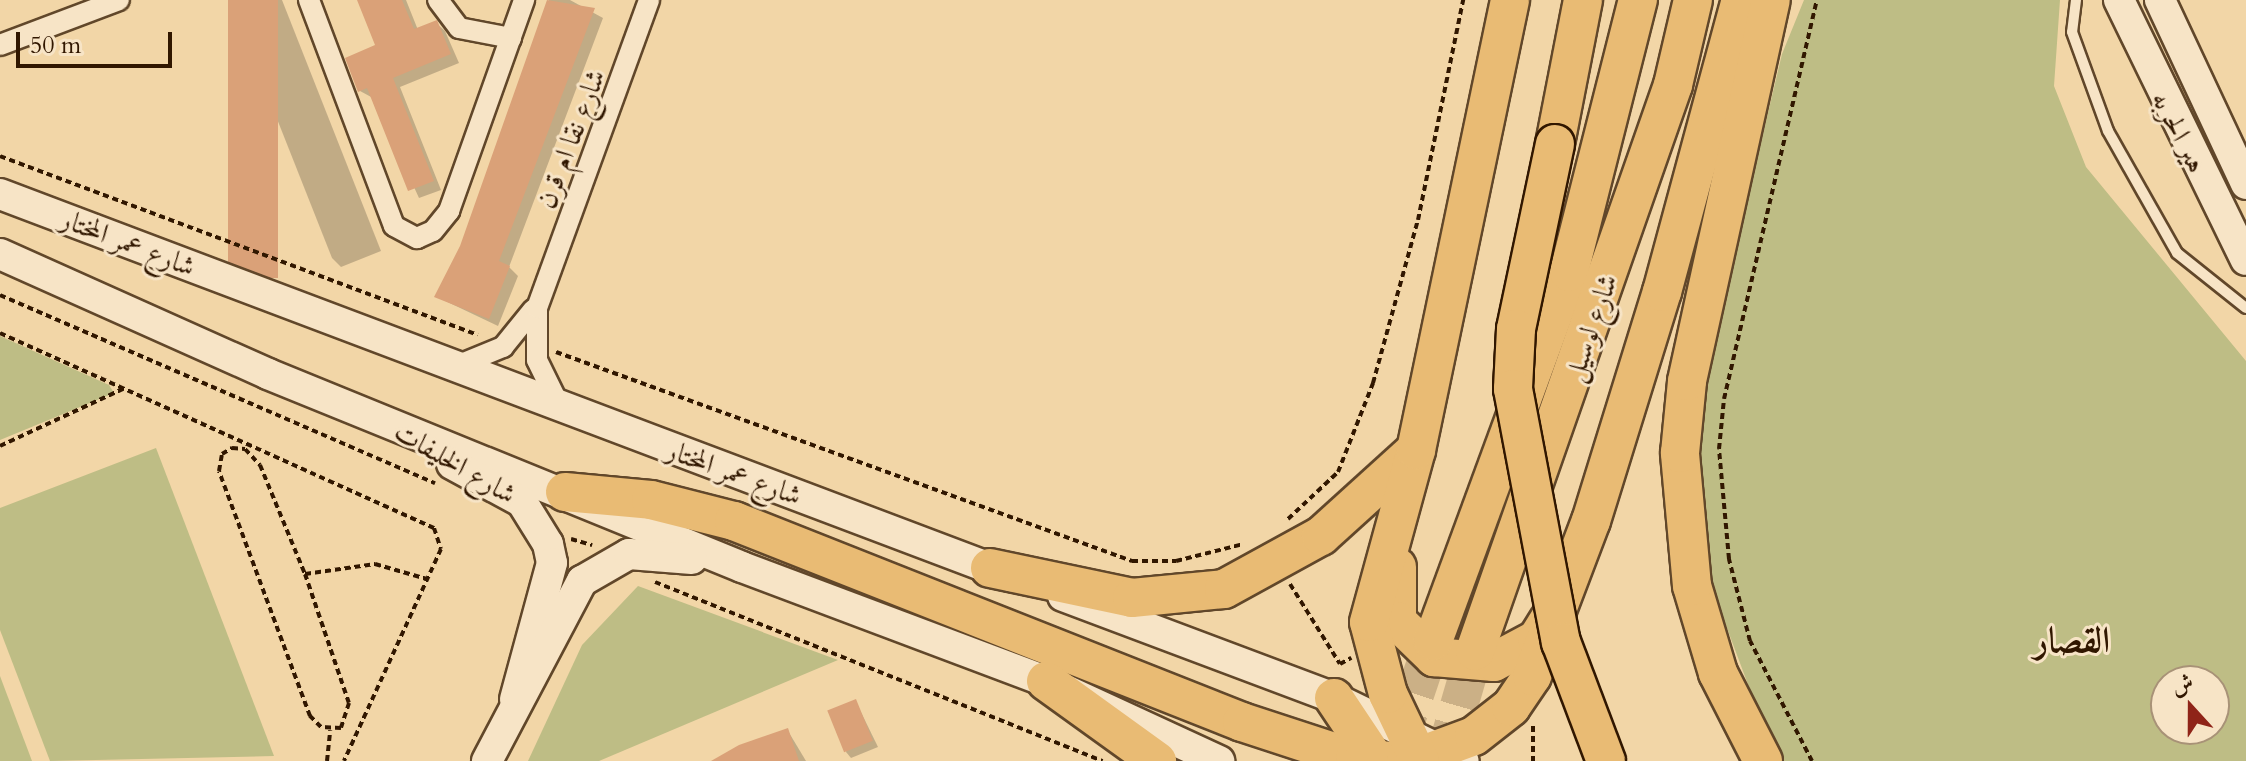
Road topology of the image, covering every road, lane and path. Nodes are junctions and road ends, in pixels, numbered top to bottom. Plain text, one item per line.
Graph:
1 (119, 0) edge
2 (309, 0) edge
3 (438, 0) edge
4 (524, 0) edge
5 (649, 0) edge
6 (1463, 0) edge
7 (1510, 0) edge
8 (1583, 0) edge
9 (1638, 0) edge
10 (1693, 0) edge
11 (1817, 0) edge
12 (2076, 0) edge
13 (2119, 0) edge
14 (2160, 0) edge
15 (1765, 1) edge
16 (511, 38) junction
17 (0, 45) edge
18 (0, 156) edge
19 (2246, 184) edge
20 (0, 194) edge
21 (0, 254) edge
22 (2246, 260) edge
23 (541, 295) junction
24 (2246, 308) edge
25 (0, 333) edge
26 (490, 334) dead end
27 (550, 340) dead end
28 (459, 365) junction
29 (125, 388) junction
30 (559, 405) junction
31 (371, 414) junction
32 (0, 446) edge
33 (1416, 450) junction
34 (565, 492) junction
35 (1402, 497) junction
36 (1283, 524) dead end
37 (1249, 542) dead end
38 (1278, 565) junction
39 (742, 567) junction
40 (990, 568) junction
41 (305, 574) junction
42 (427, 579) junction
43 (1563, 599) junction
44 (1433, 641) tunnel mouth
45 (1475, 651) tunnel mouth
46 (1378, 663) junction
47 (1046, 681) junction
48 (1334, 698) junction
49 (515, 699) junction
50 (330, 730) junction
51 (1422, 757) edge
52 (327, 761) edge
53 (344, 761) edge
54 (487, 761) edge
55 (1157, 761) edge
56 (1219, 761) edge
57 (1376, 761) edge
58 (1606, 761) edge
59 (1763, 761) edge
60 (1812, 761) edge

1 - 17 street
2 - 16 street
3 - 16 street
4 - 16 street
5 - 23 street, شارع نقا ام قرن
6 - 36 path
7 - 33 highway
8 - 58 highway, bridge
9 - 44 highway, شارع لوسيل
10 - 45 highway, شارع لوسيل
11 - 60 path
12 - 24 lane
13 - 22 main road, هير الحربه
14 - 19 main road, هير الحربه
15 - 43 highway
15 - 59 highway
18 - 26 path
20 - 28 main road, شارع عمر المختار
21 - 31 main road, شارع عمر المختار
23 - 28 street, شارع نقا ام قرن
23 - 30 street, شارع نقا ام قرن
25 - 29 path
27 - 37 path
28 - 30 main road, شارع عمر المختار
29 - 32 path
29 - 42 path
30 - 40 main road, شارع عمر المختار
31 - 34 main road, شارع عمر المختار
31 - 49 main road, شارع الخليفات
33 - 35 highway
33 - 38 highway
34 - 39 main road, شارع عمر المختار
34 - 57 highway
35 - 43 highway
35 - 46 highway
38 - 40 highway
38 - 46 path
39 - 47 main road, شارع عمر المختار
39 - 49 main road, شارع الخليفات
40 - 48 main road, شارع عمر المختار
41 - 42 path
41 - 50 path
41 - 50 path
42 - 53 path
43 - 51 highway
46 - 51 highway
47 - 55 highway
47 - 56 main road, شارع عمر المختار
48 - 51 main road, شارع عمر المختار
48 - 57 highway
49 - 54 main road, شارع الخليفات
50 - 52 path
51 - 57 highway

